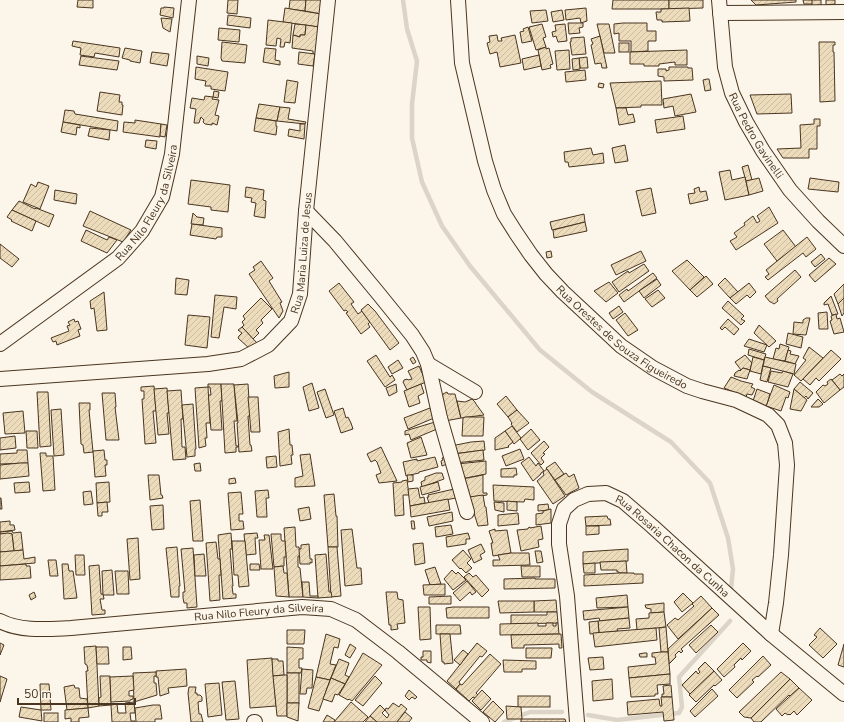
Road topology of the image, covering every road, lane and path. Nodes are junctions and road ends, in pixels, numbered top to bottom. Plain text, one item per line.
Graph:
1 (189, 0) edge
2 (328, 0) edge
3 (458, 0) edge
4 (719, 6) edge
5 (844, 12) edge
6 (306, 211) junction
7 (844, 246) edge
8 (0, 344) edge
9 (428, 364) junction
10 (0, 378) edge
11 (475, 392) dead end
12 (467, 512) dead end
13 (0, 621) edge
14 (771, 634) junction
15 (844, 694) edge
16 (482, 722) edge
17 (576, 722) edge

1 - 8 street, Rua Nilo Fleury da Silveira
2 - 6 street, Rua Maria Luiza de Jesus
3 - 14 street, Rua Orestes de Souza Figueiredo
4 - 5 street
4 - 7 street, Rua Pedro Gavinelli
6 - 9 street
6 - 10 street, Rua Maria Luiza de Jesus
9 - 11 street
9 - 12 street
13 - 16 street, Rua Nilo Fleury da Silveira
14 - 15 street, Rua Rosaria Chacon da Cunha
14 - 17 street, Rua Rosaria Chacon da Cunha

